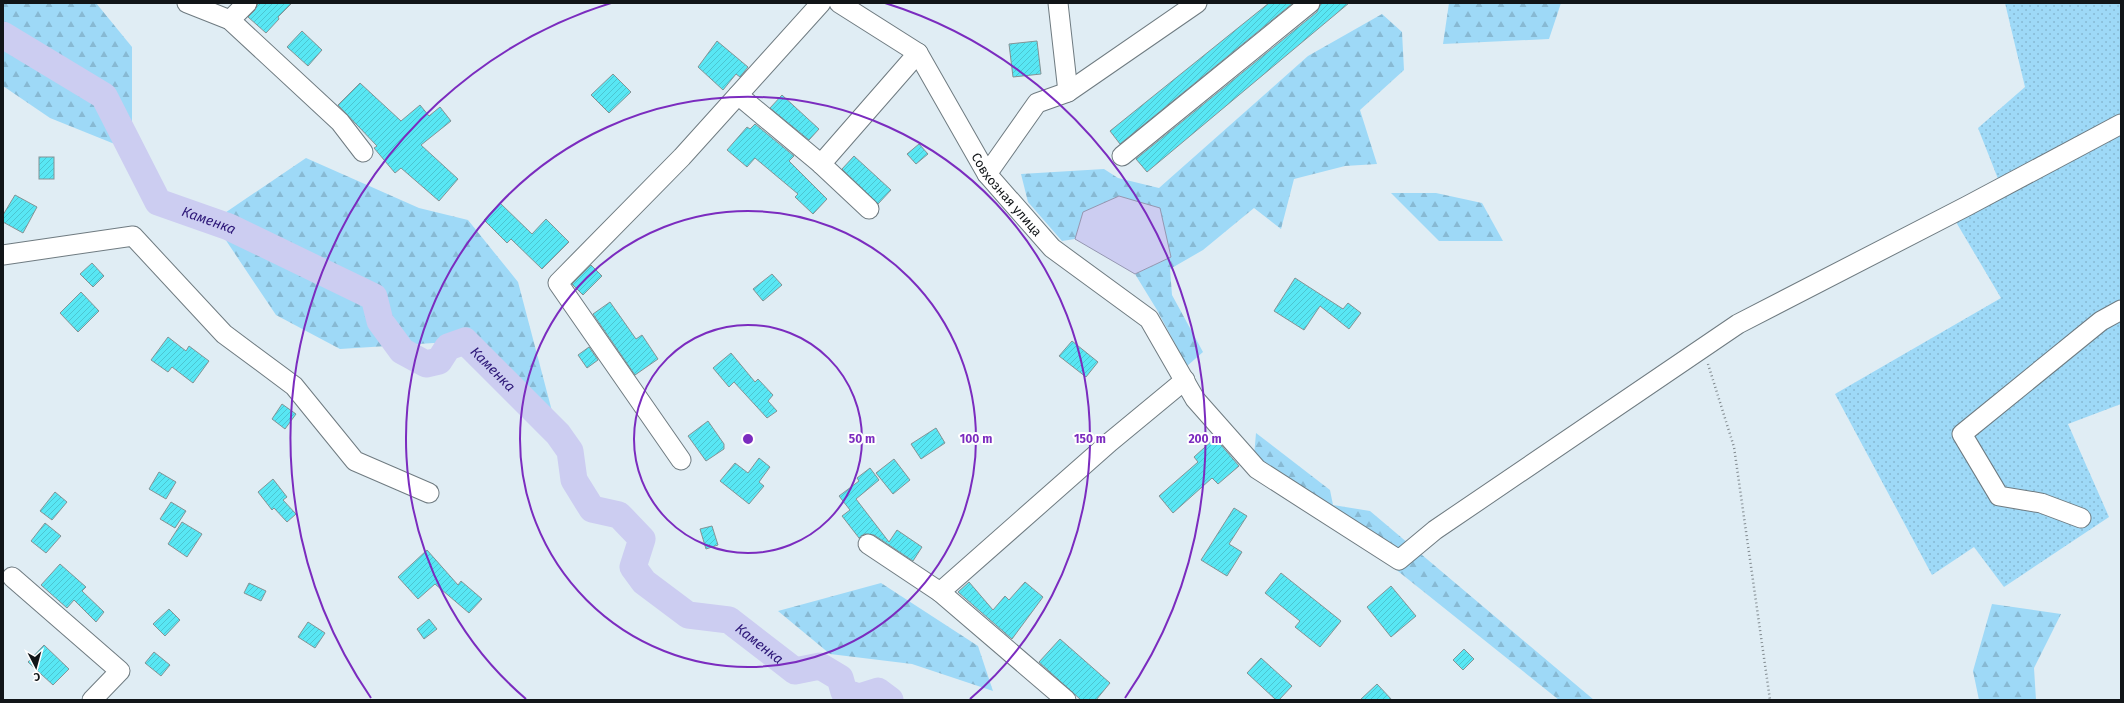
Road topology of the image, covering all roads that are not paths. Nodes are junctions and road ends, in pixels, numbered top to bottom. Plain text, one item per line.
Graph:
1 (187, 3) edge
2 (247, 3) edge
3 (821, 3) edge
4 (839, 3) edge
5 (1058, 3) edge
6 (1197, 3) edge
7 (1310, 3) edge
8 (230, 20) junction
9 (918, 53) junction
10 (1068, 92) junction
11 (738, 95) junction
12 (2121, 124) edge
13 (363, 152) dead end
14 (1122, 156) dead end
15 (821, 164) junction
16 (987, 174) junction
17 (869, 209) dead end
18 (3, 255) edge
19 (2121, 310) edge
20 (1185, 380) junction
21 (681, 460) dead end
22 (429, 493) dead end
23 (2081, 518) dead end
24 (868, 544) dead end
25 (12, 577) dead end
26 (940, 592) junction
27 (92, 700) edge
28 (1066, 700) edge

1 - 8 street
2 - 8 street
3 - 11 street
4 - 9 street, Совхозная улица
5 - 10 street
6 - 10 street
7 - 14 street
8 - 13 street
9 - 15 street
9 - 16 street, Совхозная улица
10 - 16 street
11 - 15 street
11 - 21 street
12 - 20 street, Совхозная улица
15 - 17 street
16 - 20 street, Совхозная улица
18 - 22 street
19 - 23 street
20 - 26 street
24 - 26 street
25 - 27 street
26 - 28 street

